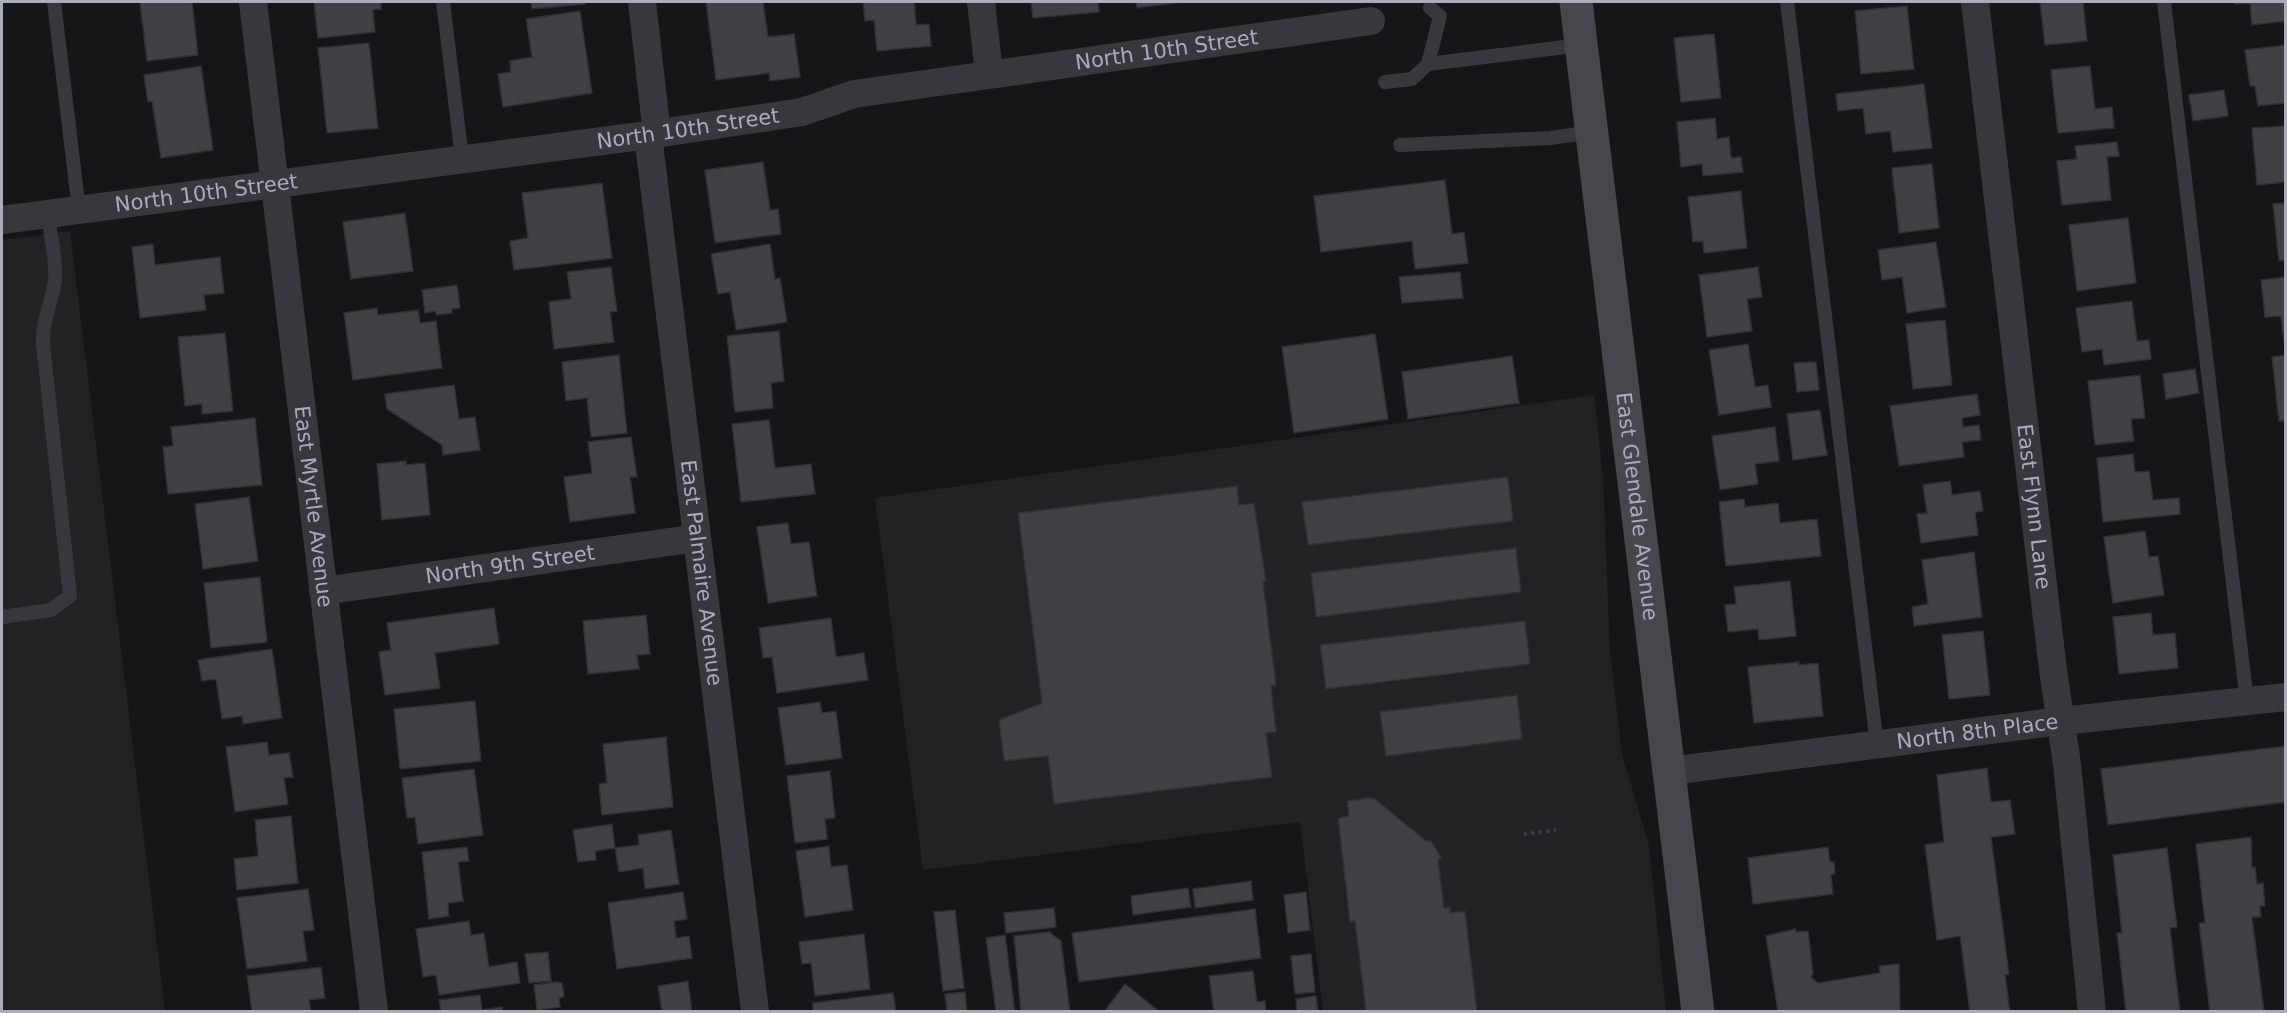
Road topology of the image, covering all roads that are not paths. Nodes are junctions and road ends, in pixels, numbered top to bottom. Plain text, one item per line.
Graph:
1 (54, 2) edge
2 (253, 2) edge
3 (443, 2) edge
4 (642, 2) edge
5 (981, 2) edge
6 (1581, 2) edge
7 (1787, 2) edge
8 (1975, 2) edge
9 (2164, 2) edge
10 (1430, 8) dead end
11 (1371, 21) dead end
12 (1581, 45) junction
13 (1428, 64) junction
14 (989, 73) junction
15 (1385, 81) dead end
16 (1592, 132) junction
17 (653, 135) junction
18 (1400, 145) dead end
19 (462, 158) junction
20 (273, 183) junction
21 (79, 210) junction
22 (48, 214) junction
23 (2, 220) edge
24 (697, 538) junction
25 (323, 591) junction
26 (2, 617) edge
27 (2286, 697) edge
28 (2247, 702) junction
29 (2061, 721) junction
30 (1877, 745) junction
31 (1670, 771) junction
32 (374, 1011) edge
33 (755, 1011) edge
34 (1698, 1011) edge
35 (2092, 1011) edge

1 - 21 lane
2 - 20 street, East Myrtle Avenue
3 - 19 lane
4 - 17 street, East Palmaire Avenue
5 - 14 street
6 - 12 main road, East Glendale Avenue
7 - 30 lane
8 - 29 street, East Flynn Lane
9 - 28 lane
10 - 13 lane
11 - 14 street, North 10th Street
12 - 13 lane
12 - 16 main road, East Glendale Avenue
13 - 15 lane
14 - 17 street, North 10th Street
16 - 18 lane
16 - 31 main road, East Glendale Avenue
17 - 19 street, North 10th Street
17 - 24 street, East Palmaire Avenue
19 - 20 street, North 10th Street
20 - 21 street, North 10th Street
20 - 25 street, East Myrtle Avenue
21 - 22 street, North 10th Street
22 - 23 street, North 10th Street
22 - 26 lane
24 - 25 street, North 9th Street
24 - 33 street, East Palmaire Avenue
25 - 32 street, East Myrtle Avenue
27 - 28 street, North 8th Place
28 - 29 street, North 8th Place
29 - 30 street, North 8th Place
29 - 35 street, East Flynn Lane
30 - 31 street, North 8th Place
31 - 34 main road, East Glendale Avenue

